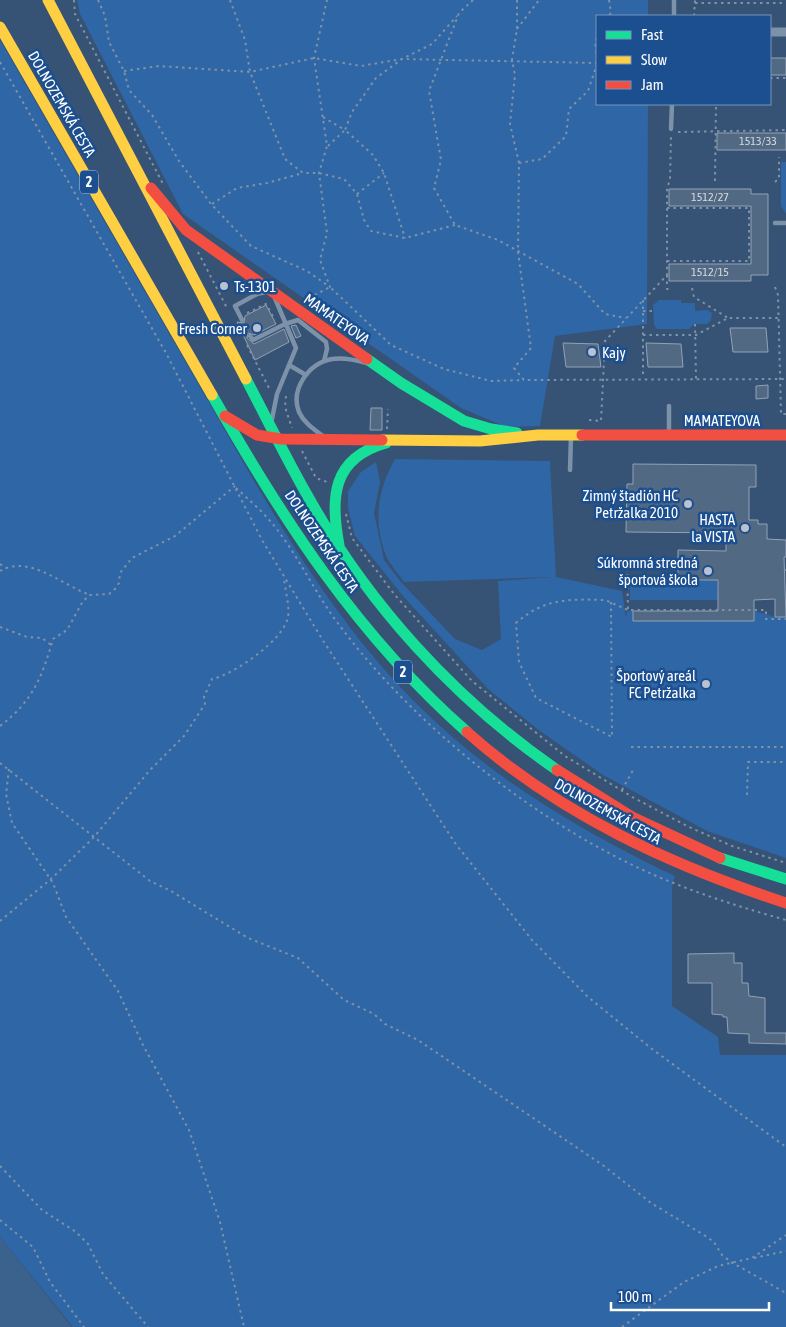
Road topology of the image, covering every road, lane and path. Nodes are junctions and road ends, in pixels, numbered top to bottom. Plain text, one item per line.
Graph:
1 (48, 0) edge
2 (56, 0) edge
3 (74, 0) edge
4 (98, 0) edge
5 (230, 0) edge
6 (327, 0) edge
7 (473, 0) edge
8 (517, 0) edge
9 (538, 0) edge
10 (609, 0) edge
11 (674, 0) edge
12 (695, 2) edge
13 (786, 3) edge
14 (459, 13) junction
15 (610, 15) edge
16 (674, 15) edge
17 (694, 15) edge
18 (0, 27) edge
19 (517, 29) junction
20 (771, 32) edge
21 (786, 32) edge
22 (68, 37) junction
23 (314, 58) junction
24 (402, 59) junction
25 (442, 60) junction
26 (512, 60) junction
27 (0, 62) edge
28 (596, 63) edge
29 (596, 66) edge
30 (124, 71) junction
31 (250, 72) junction
32 (771, 78) edge
33 (786, 78) edge
34 (672, 105) edge
35 (716, 105) edge
36 (323, 117) junction
37 (671, 129) dead end
38 (345, 130) junction
39 (786, 130) edge
40 (716, 131) junction
41 (328, 146) junction
42 (779, 157) dead end
43 (519, 163) junction
44 (303, 172) junction
45 (319, 173) junction
46 (384, 173) junction
47 (144, 180) junction
48 (715, 181) dead end
49 (775, 182) dead end
50 (165, 188) dead end
51 (357, 194) junction
52 (212, 204) junction
53 (667, 208) junction
54 (775, 223) dead end
55 (786, 223) edge
56 (455, 225) junction
57 (405, 238) junction
58 (518, 252) junction
59 (667, 261) junction
60 (667, 275) junction
61 (330, 287) junction
62 (775, 287) dead end
63 (692, 288) dead end
64 (670, 289) dead end
65 (272, 291) junction
66 (642, 300) junction
67 (293, 306) junction
68 (642, 311) junction
69 (654, 311) dead end
70 (241, 318) joint
71 (626, 318) junction
72 (728, 318) junction
73 (779, 318) junction
74 (276, 324) dead end
75 (285, 324) junction
76 (696, 324) dead end
77 (643, 335) junction
78 (696, 335) junction
79 (250, 336) dead end
80 (324, 361) junction
81 (289, 365) junction
82 (376, 365) junction
83 (306, 375) junction
84 (644, 378) junction
85 (786, 378) edge
86 (605, 379) junction
87 (696, 379) junction
88 (780, 379) junction
89 (524, 380) junction
90 (669, 406) dead end
91 (388, 409) dead end
92 (786, 414) edge
93 (223, 415) junction
94 (589, 420) dead end
95 (269, 427) junction
96 (669, 435) junction
97 (786, 435) edge
98 (538, 436) junction
99 (571, 436) junction
100 (275, 439) junction
101 (326, 439) junction
102 (386, 440) junction
103 (400, 440) junction
104 (570, 470) dead end
105 (235, 486) junction
106 (344, 508) dead end
107 (340, 551) junction
108 (627, 561) dead end
109 (0, 564) edge
110 (6, 568) junction
111 (0, 571) edge
112 (284, 576) junction
113 (90, 595) junction
114 (610, 602) junction
115 (628, 610) junction
116 (786, 619) edge
117 (0, 627) edge
118 (51, 645) junction
119 (0, 726) edge
120 (631, 747) dead end
121 (786, 747) edge
122 (786, 762) edge
123 (0, 763) edge
124 (9, 769) junction
125 (633, 770) dead end
126 (621, 791) junction
127 (747, 795) dead end
128 (94, 837) junction
129 (786, 863) edge
130 (51, 879) junction
131 (786, 879) edge
132 (786, 903) edge
133 (0, 921) edge
134 (786, 1148) edge
135 (0, 1166) edge
136 (0, 1220) edge
137 (786, 1235) edge
138 (786, 1251) edge
139 (752, 1258) junction
140 (731, 1262) junction
141 (786, 1293) edge
142 (84, 1327) edge
143 (148, 1327) edge
144 (244, 1327) edge
145 (622, 1327) edge

1 - 22 main road, DOLNOZEMSKÁ CESTA / 2
2 - 22 main road
3 - 50 path
4 - 30 path
5 - 31 path
6 - 23 path
7 - 14 path
8 - 19 path
9 - 19 path
10 - 15 path
11 - 16 lane
12 - 13 path
12 - 17 path
14 - 24 path
14 - 25 path
18 - 93 main road, DOLNOZEMSKÁ CESTA / 2
19 - 26 path
20 - 21 street
22 - 47 main road, DOLNOZEMSKÁ CESTA / 2
23 - 24 path
23 - 31 path
23 - 36 path
24 - 25 path
24 - 38 path
25 - 26 path
25 - 56 path
26 - 28 path
26 - 43 path
27 - 105 path
29 - 43 path
30 - 31 path
30 - 52 path
31 - 44 path
32 - 33 path
34 - 37 lane
35 - 40 path
36 - 38 path
36 - 41 path
38 - 41 path
38 - 46 path
39 - 40 path
40 - 48 path
40 - 53 path
41 - 45 path
42 - 49 path
43 - 58 path
44 - 45 path
44 - 52 path
45 - 51 path
45 - 61 path
46 - 51 path
46 - 57 path
47 - 65 main road, MAMATEYOVA
47 - 95 main road, DOLNOZEMSKÁ CESTA / 2
51 - 57 path
52 - 61 path
53 - 59 path
53 - 59 path
54 - 55 lane
56 - 57 path
56 - 58 path
58 - 71 path
58 - 89 path
59 - 60 path
60 - 64 path
60 - 66 path
61 - 67 path
61 - 89 path
62 - 73 path
63 - 72 path
65 - 67 main road, MAMATEYOVA
65 - 70 lane
65 - 75 lane
66 - 68 path
66 - 71 path
67 - 82 main road, MAMATEYOVA
68 - 69 path
68 - 77 path
70 - 74 path
71 - 86 path
72 - 73 path
72 - 78 path
73 - 88 path
75 - 79 lane
75 - 80 lane
75 - 81 lane
76 - 78 path
77 - 78 path
77 - 84 path
78 - 87 path
80 - 82 lane
80 - 83 lane
81 - 83 lane
81 - 95 lane
82 - 98 main road, MAMATEYOVA
83 - 101 lane
84 - 86 path
84 - 87 path
85 - 88 path
86 - 89 path
86 - 94 path
87 - 88 path
88 - 92 path
90 - 96 lane
91 - 102 path
93 - 100 main road, MAMATEYOVA
93 - 132 main road, DOLNOZEMSKÁ CESTA / 2
95 - 100 main road, DOLNOZEMSKÁ CESTA / 2
96 - 97 main road, MAMATEYOVA
96 - 99 main road, MAMATEYOVA
98 - 99 main road, MAMATEYOVA
98 - 103 main road, MAMATEYOVA
99 - 104 lane
100 - 101 main road, MAMATEYOVA
100 - 107 main road, DOLNOZEMSKÁ CESTA / 2
101 - 102 main road, MAMATEYOVA
102 - 103 main road, MAMATEYOVA
103 - 107 main road
105 - 112 path
105 - 113 path
106 - 126 path
107 - 131 main road, DOLNOZEMSKÁ CESTA / 2
108 - 115 path
109 - 110 path
110 - 111 path
110 - 113 path
112 - 128 path
112 - 134 path
113 - 118 path
114 - 114 path
114 - 115 path
115 - 116 path
117 - 118 path
118 - 119 path
120 - 121 path
122 - 127 path
123 - 124 path
124 - 128 path
124 - 130 path
125 - 126 path
126 - 129 path
128 - 130 path
128 - 140 path
130 - 133 path
130 - 144 path
135 - 143 path
136 - 142 path
137 - 139 path
138 - 139 path
139 - 140 path
140 - 141 path
140 - 145 path

